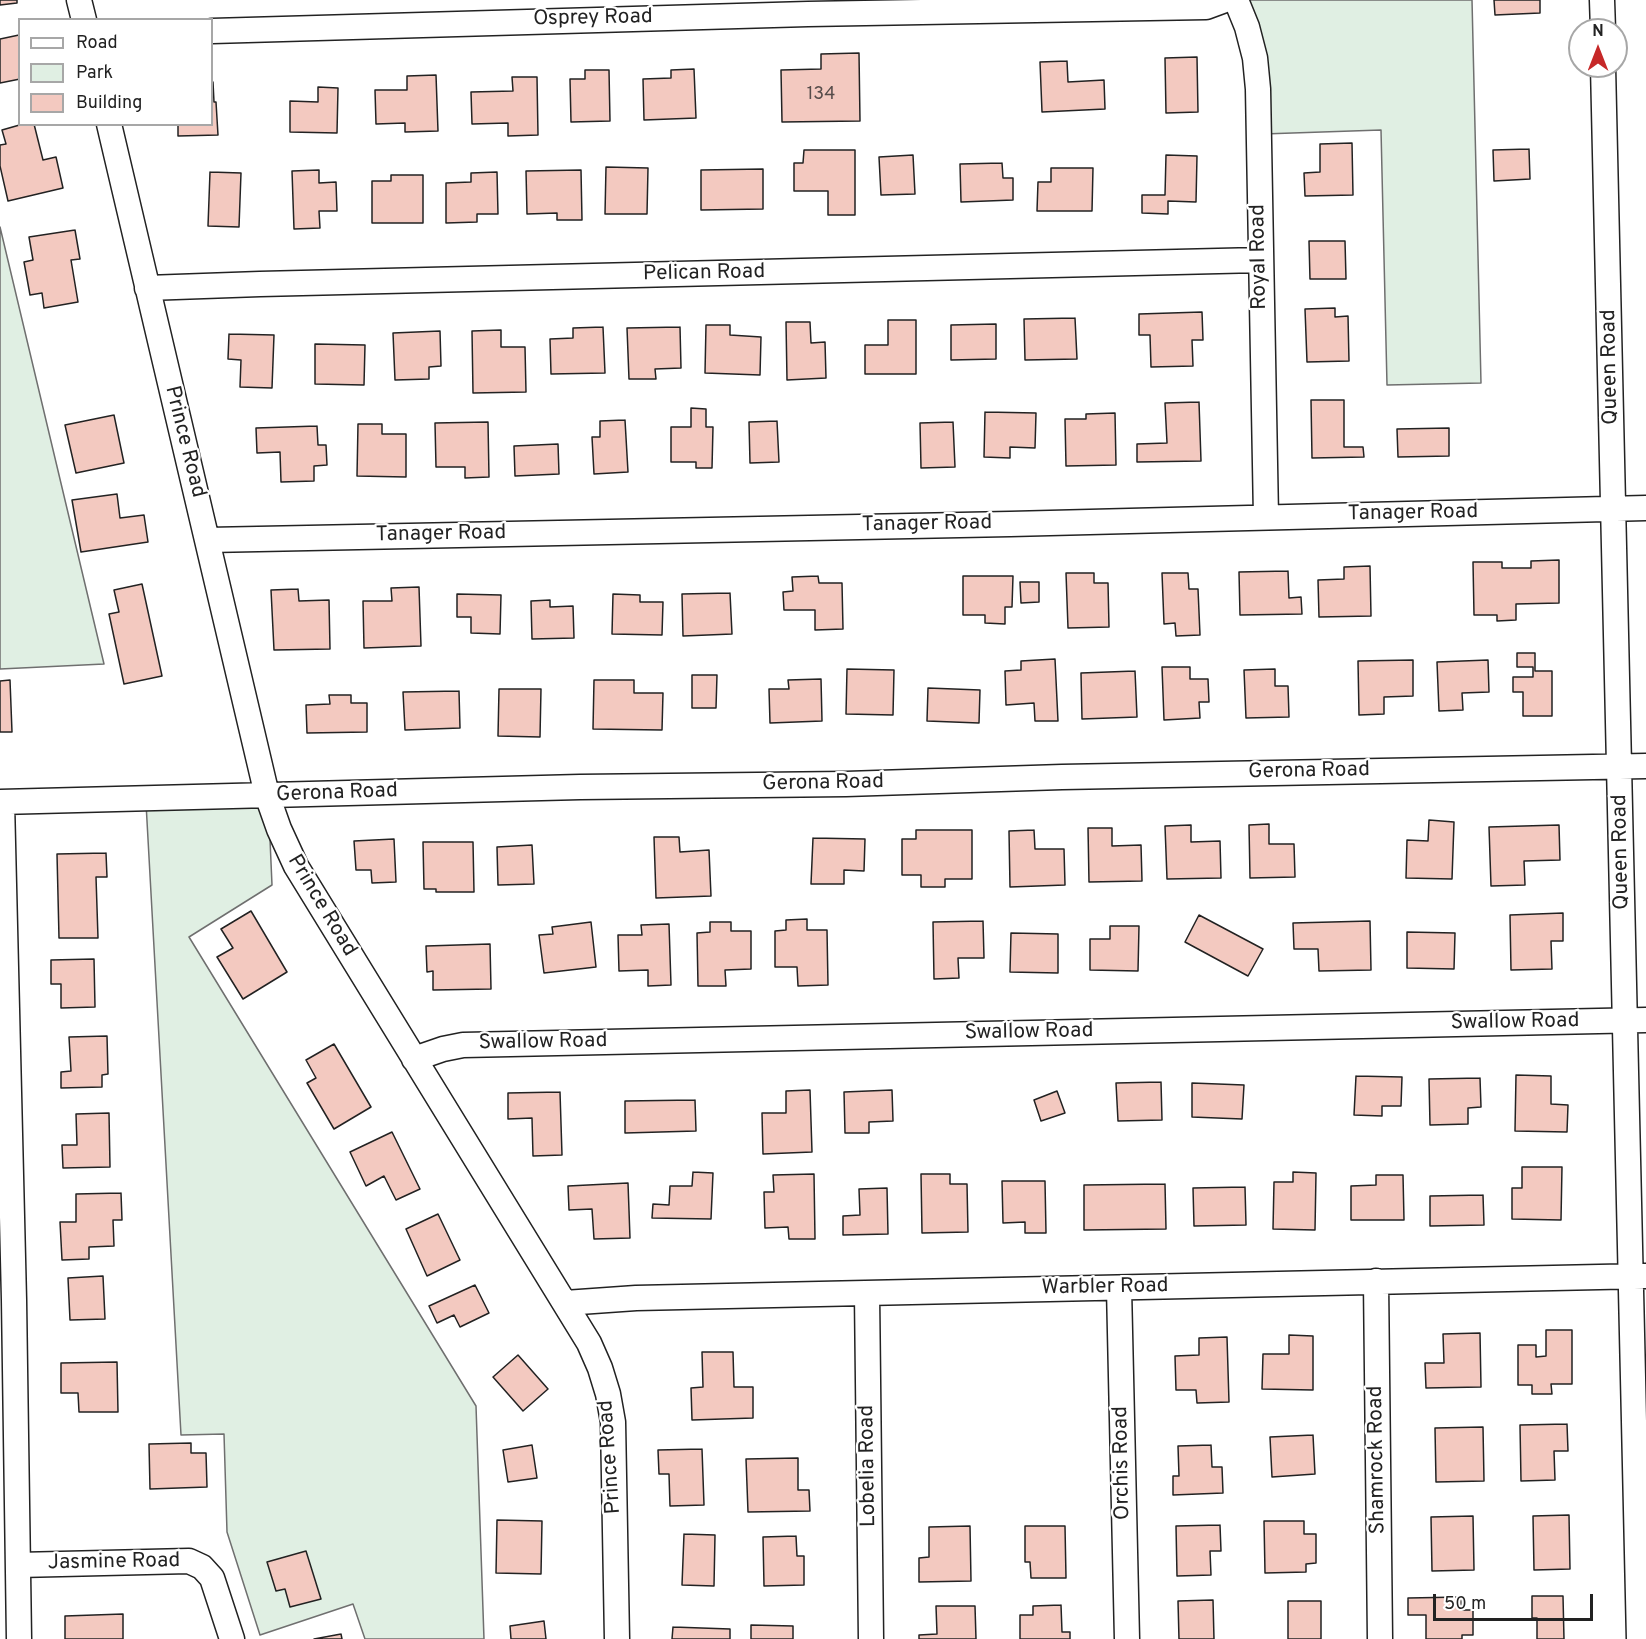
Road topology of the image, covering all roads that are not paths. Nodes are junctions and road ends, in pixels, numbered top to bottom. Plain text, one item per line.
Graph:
1 (79, 0) edge
2 (1225, 0) edge
3 (1236, 0) edge
4 (1602, 0) edge
5 (84, 18) edge
6 (1602, 18) edge
7 (213, 32) edge
8 (1603, 78) edge
9 (109, 126) edge
10 (1260, 260) junction
11 (147, 288) junction
12 (1646, 508) edge
13 (1614, 509) junction
14 (1266, 517) junction
15 (208, 540) junction
16 (1620, 766) junction
17 (1646, 766) edge
18 (267, 795) junction
19 (1, 802) edge
20 (1636, 1020) edge
21 (414, 1059) junction
22 (1638, 1276) edge
23 (1376, 1281) junction
24 (1119, 1288) junction
25 (867, 1294) junction
26 (565, 1303) junction
27 (18, 1565) junction
28 (19, 1639) edge
29 (232, 1639) edge
30 (617, 1639) edge
31 (871, 1639) edge
32 (1126, 1639) edge
33 (1380, 1639) edge
34 (1639, 1639) edge

1 - 5 street
2 - 7 street, Osprey Road
3 - 10 street, Royal Road
4 - 6 street
8 - 13 street, Queen Road
9 - 11 street, Prince Road
10 - 11 street, Pelican Road
10 - 14 street, Royal Road
11 - 15 street, Prince Road
12 - 13 street, Tanager Road
13 - 14 street, Tanager Road
13 - 16 street, Queen Road
14 - 15 street, Tanager Road
15 - 18 street, Prince Road
16 - 17 street, Gerona Road
16 - 18 street, Gerona Road
16 - 20 street, Queen Road
18 - 19 street, Gerona Road
18 - 21 street, Prince Road
19 - 27 street
20 - 21 street, Swallow Road
20 - 22 street, Queen Road
21 - 26 street, Prince Road
22 - 23 street, Warbler Road
22 - 34 street, Queen Road
23 - 24 street, Warbler Road
23 - 33 street, Shamrock Road
24 - 25 street, Warbler Road
24 - 32 street, Orchis Road
25 - 26 street, Warbler Road
25 - 31 street, Lobelia Road
26 - 30 street, Prince Road
27 - 28 street
27 - 29 street, Jasmine Road

